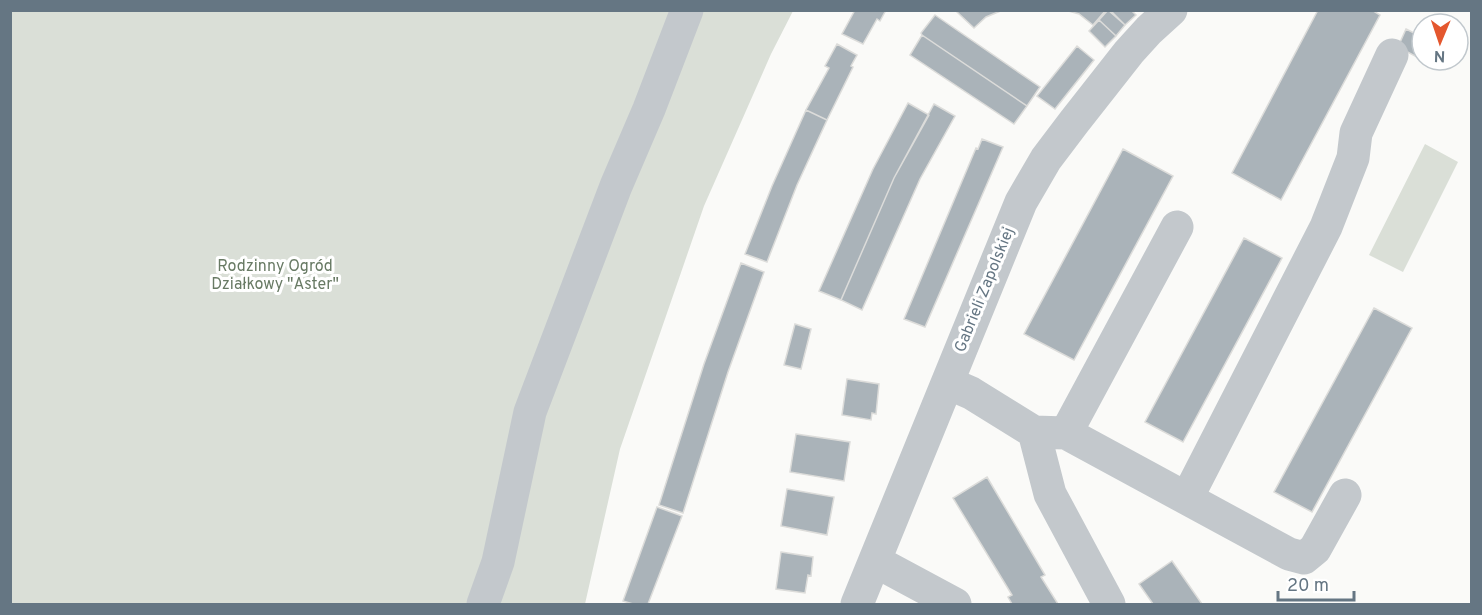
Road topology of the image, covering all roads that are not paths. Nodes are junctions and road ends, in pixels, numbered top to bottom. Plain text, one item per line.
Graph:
1 (687, 10) edge
2 (1171, 10) edge
3 (1392, 55) dead end
4 (1177, 227) dead end
5 (948, 383) junction
6 (1034, 432) junction
7 (1066, 433) junction
8 (1345, 495) dead end
9 (1187, 498) junction
10 (875, 561) junction
11 (483, 604) edge
12 (856, 604) edge
13 (955, 604) edge
14 (1109, 604) edge

1 - 11 street
2 - 5 street, Gabrieli Zapolskiej
3 - 9 street
4 - 7 street
5 - 6 street
5 - 10 street, Gabrieli Zapolskiej
6 - 7 street
6 - 14 street
7 - 9 street
8 - 9 street
10 - 12 street, Gabrieli Zapolskiej
10 - 13 street

